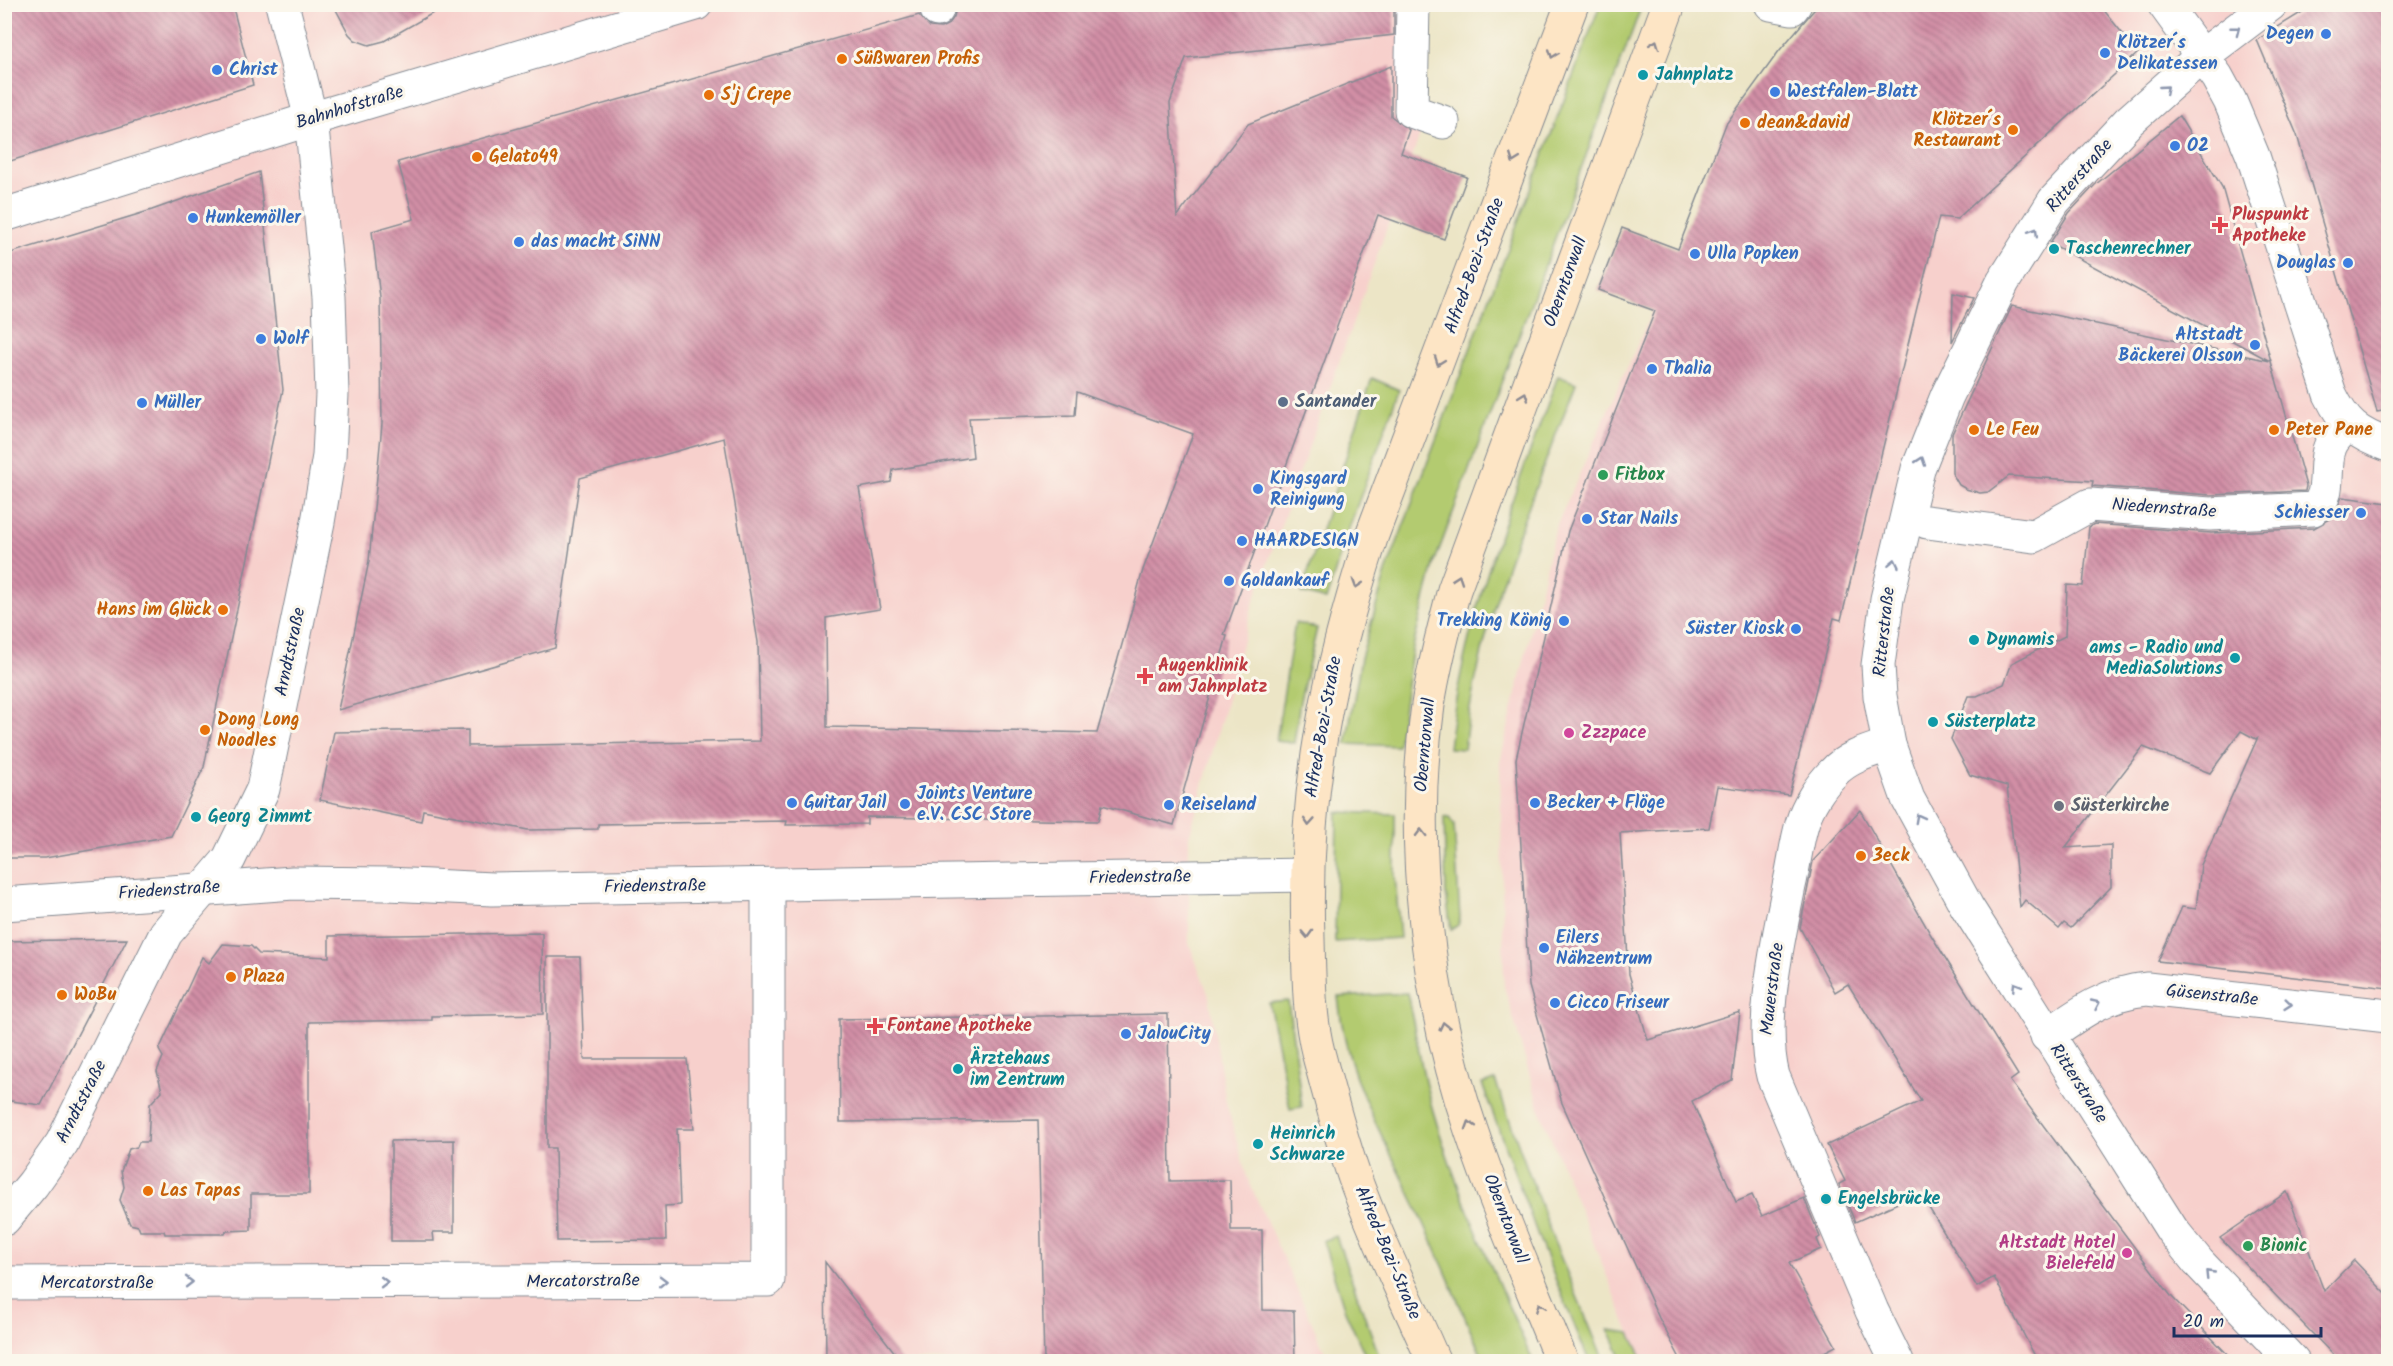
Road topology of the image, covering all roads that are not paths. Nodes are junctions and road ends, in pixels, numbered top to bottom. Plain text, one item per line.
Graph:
1 (282, 4) edge
2 (696, 4) edge
3 (1413, 4) edge
4 (1572, 4) edge
5 (1669, 4) edge
6 (1771, 4) edge
7 (1795, 4) edge
8 (2164, 4) edge
9 (2271, 4) edge
10 (2202, 56) junction
11 (311, 119) junction
12 (1443, 122) dead end
13 (4, 215) edge
14 (2348, 424) junction
15 (2388, 445) edge
16 (1928, 522) dead end
17 (1889, 745) junction
18 (1306, 875) junction
19 (768, 885) junction
20 (206, 888) junction
21 (4, 904) edge
22 (2388, 1016) edge
23 (2047, 1036) junction
24 (4, 1219) edge
25 (4, 1283) edge
26 (1434, 1362) edge
27 (1562, 1362) edge
28 (1897, 1362) edge
29 (2293, 1362) edge

1 - 11 street, Arndtstraße
2 - 11 street, Bahnhofstraße
3 - 12 street
4 -> 18 street, Alfred-Bozi-Straße
27 -> 5 street, Oberntorwall
6 - 7 street
8 - 10 street
10 -> 9 street, Ritterstraße
10 - 14 street
17 -> 10 street, Ritterstraße
11 - 13 street, Bahnhofstraße
11 - 20 street, Arndtstraße
14 - 15 street
14 - 16 street, Niedernstraße
23 -> 17 street, Ritterstraße
17 - 28 street, Mauerstraße
18 - 19 street, Friedenstraße
18 -> 26 street, Alfred-Bozi-Straße
19 - 20 street, Friedenstraße
25 -> 19 street, Mercatorstraße
20 - 21 street, Friedenstraße
20 - 24 street, Arndtstraße
23 -> 22 street, Güsenstraße
29 -> 23 street, Ritterstraße

